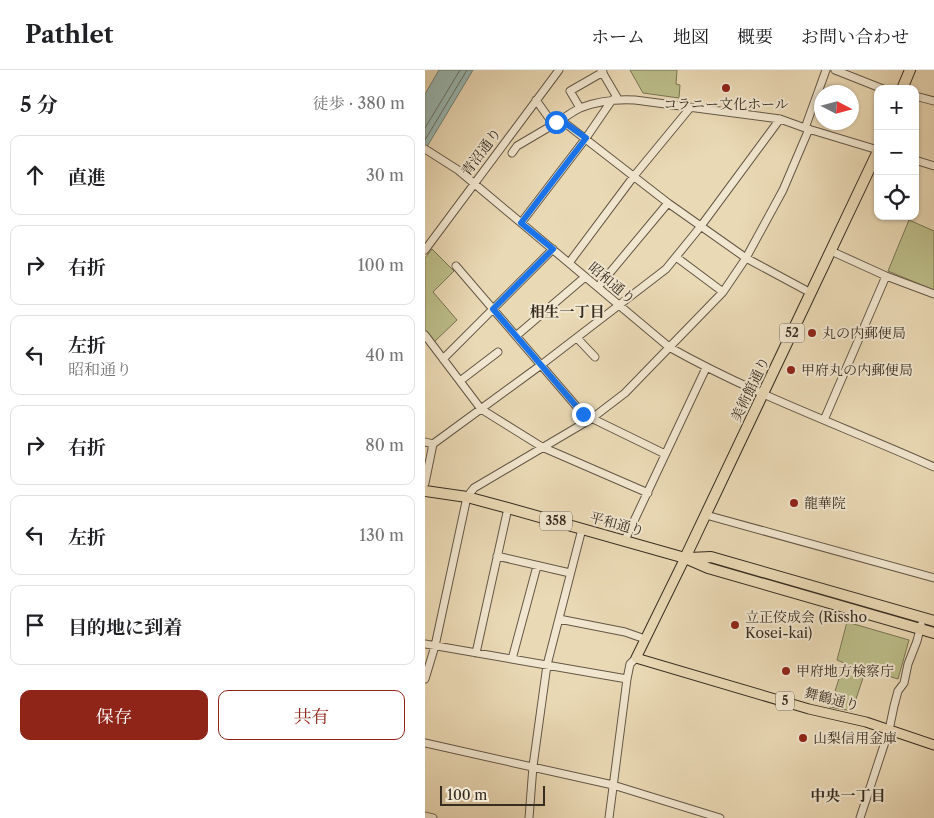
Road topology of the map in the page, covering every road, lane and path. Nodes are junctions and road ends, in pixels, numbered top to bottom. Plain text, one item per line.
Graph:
1 (559, 70) edge
2 (826, 70) edge
3 (835, 70) edge
4 (910, 70) edge
5 (602, 71) edge
6 (874, 85) edge
7 (904, 85) edge
8 (919, 97) edge
9 (536, 100) junction
10 (615, 100) junction
11 (934, 101) edge
12 (579, 108) junction
13 (690, 108) junction
14 (781, 119) junction
15 (559, 121) junction
16 (807, 129) junction
17 (586, 138) junction
18 (425, 149) edge
19 (874, 150) edge
20 (512, 153) dead end
21 (874, 160) edge
22 (919, 161) edge
23 (934, 166) edge
24 (634, 176) junction
25 (474, 184) junction
26 (668, 203) junction
27 (521, 223) junction
28 (701, 226) junction
29 (553, 249) junction
30 (425, 250) edge
31 (831, 251) junction
32 (676, 257) junction
33 (746, 258) junction
34 (569, 263) junction
35 (456, 266) dead end
36 (886, 276) junction
37 (585, 277) junction
38 (598, 288) junction
39 (723, 292) junction
40 (811, 293) junction
41 (934, 294) edge
42 (618, 305) junction
43 (493, 309) junction
44 (425, 335) edge
45 (516, 336) junction
46 (577, 338) junction
47 (669, 347) junction
48 (498, 352) dead end
49 (595, 357) dead end
50 (443, 359) junction
51 (541, 365) junction
52 (706, 368) junction
53 (460, 381) junction
54 (762, 395) junction
55 (481, 409) junction
56 (591, 419) junction
57 (824, 420) junction
58 (425, 442) edge
59 (433, 444) junction
60 (542, 447) junction
61 (665, 454) junction
62 (934, 467) edge
63 (425, 483) edge
64 (425, 491) edge
65 (648, 493) junction
66 (467, 497) junction
67 (508, 508) junction
68 (706, 515) junction
69 (582, 529) junction
70 (625, 540) junction
71 (497, 556) junction
72 (685, 558) junction
73 (537, 566) junction
74 (570, 573) junction
75 (934, 578) edge
76 (923, 618) junction
77 (559, 619) junction
78 (934, 621) edge
79 (921, 629) junction
80 (934, 633) edge
81 (645, 640) junction
82 (425, 644) edge
83 (435, 646) junction
84 (476, 653) junction
85 (636, 658) junction
86 (513, 659) junction
87 (547, 665) junction
88 (425, 679) edge
89 (627, 679) junction
90 (889, 730) junction
91 (425, 743) edge
92 (934, 744) edge
93 (533, 766) junction
94 (613, 785) junction
95 (425, 816) edge
96 (433, 818) edge
97 (529, 818) edge
98 (609, 818) edge
99 (720, 818) edge
100 (860, 818) edge

1 - 9 street, 青沼通り
2 - 16 street
3 - 6 street
4 - 7 highway
5 - 10 street
5 - 12 street
8 - 11 street
9 - 15 street
9 - 25 street, 青沼通り
10 - 12 street
10 - 13 street
10 - 17 street
12 - 15 street
13 - 14 street
13 - 24 street
14 - 16 street
14 - 28 street
15 - 17 street
15 - 20 street
16 - 19 street
16 - 33 street
17 - 24 street
17 - 27 street
18 - 25 street, 昭和通り
21 - 31 highway, 美術館通り / 52
22 - 23 street
24 - 26 street
24 - 34 street
25 - 27 street, 昭和通り
25 - 30 street, 青沼通り
26 - 28 street
26 - 38 street
27 - 29 street, 昭和通り
28 - 32 street
28 - 33 street
29 - 34 street, 昭和通り
29 - 43 street
31 - 36 street
31 - 40 highway, 美術館通り / 52
32 - 39 street
32 - 42 street
33 - 39 street
33 - 40 street
34 - 37 street, 昭和通り
35 - 43 street
36 - 41 street
36 - 57 street
37 - 38 street, 昭和通り
37 - 45 street
38 - 42 street, 昭和通り
39 - 47 street
40 - 54 highway, 美術館通り / 52
42 - 46 street
42 - 47 street, 昭和通り
43 - 45 street
43 - 50 street
44 - 50 street
45 - 51 street
46 - 49 street
46 - 51 street
47 - 52 street, 昭和通り
47 - 56 street
48 - 53 street
50 - 53 street
51 - 55 street
51 - 56 street
52 - 54 street, 昭和通り
52 - 61 street
53 - 55 street
54 - 57 street, 昭和通り
54 - 68 highway, 美術館通り / 52
55 - 59 street
55 - 60 street
56 - 60 street
56 - 61 street
57 - 62 street, 昭和通り
58 - 59 street
59 - 63 street
60 - 65 street
60 - 66 street
61 - 65 street
64 - 66 highway, 平和通り / 358
65 - 70 street
66 - 67 highway, 平和通り / 358
66 - 83 street
67 - 69 highway, 平和通り / 358
67 - 71 street
68 - 72 highway, 美術館通り / 52
68 - 75 street
69 - 70 highway, 平和通り / 358
69 - 74 street
70 - 72 highway, 平和通り / 358
71 - 73 street
71 - 84 street
72 - 76 highway, 平和通り
72 - 79 highway, 平和通り
72 - 81 main road
73 - 74 street
73 - 86 street
74 - 77 street
76 - 78 highway, 平和通り
76 - 79 street
77 - 81 street
77 - 87 street
79 - 80 highway, 平和通り
79 - 90 street
81 - 85 main road
82 - 83 street
83 - 84 street
83 - 88 street
84 - 86 street
85 - 89 street
85 - 90 main road, 舞鶴通り / 5
86 - 87 street
87 - 89 street
87 - 93 street
89 - 94 street
90 - 92 main road, 舞鶴通り / 5
90 - 100 street
91 - 93 street
93 - 94 street
93 - 97 street
94 - 98 street
94 - 99 street
95 - 96 street

